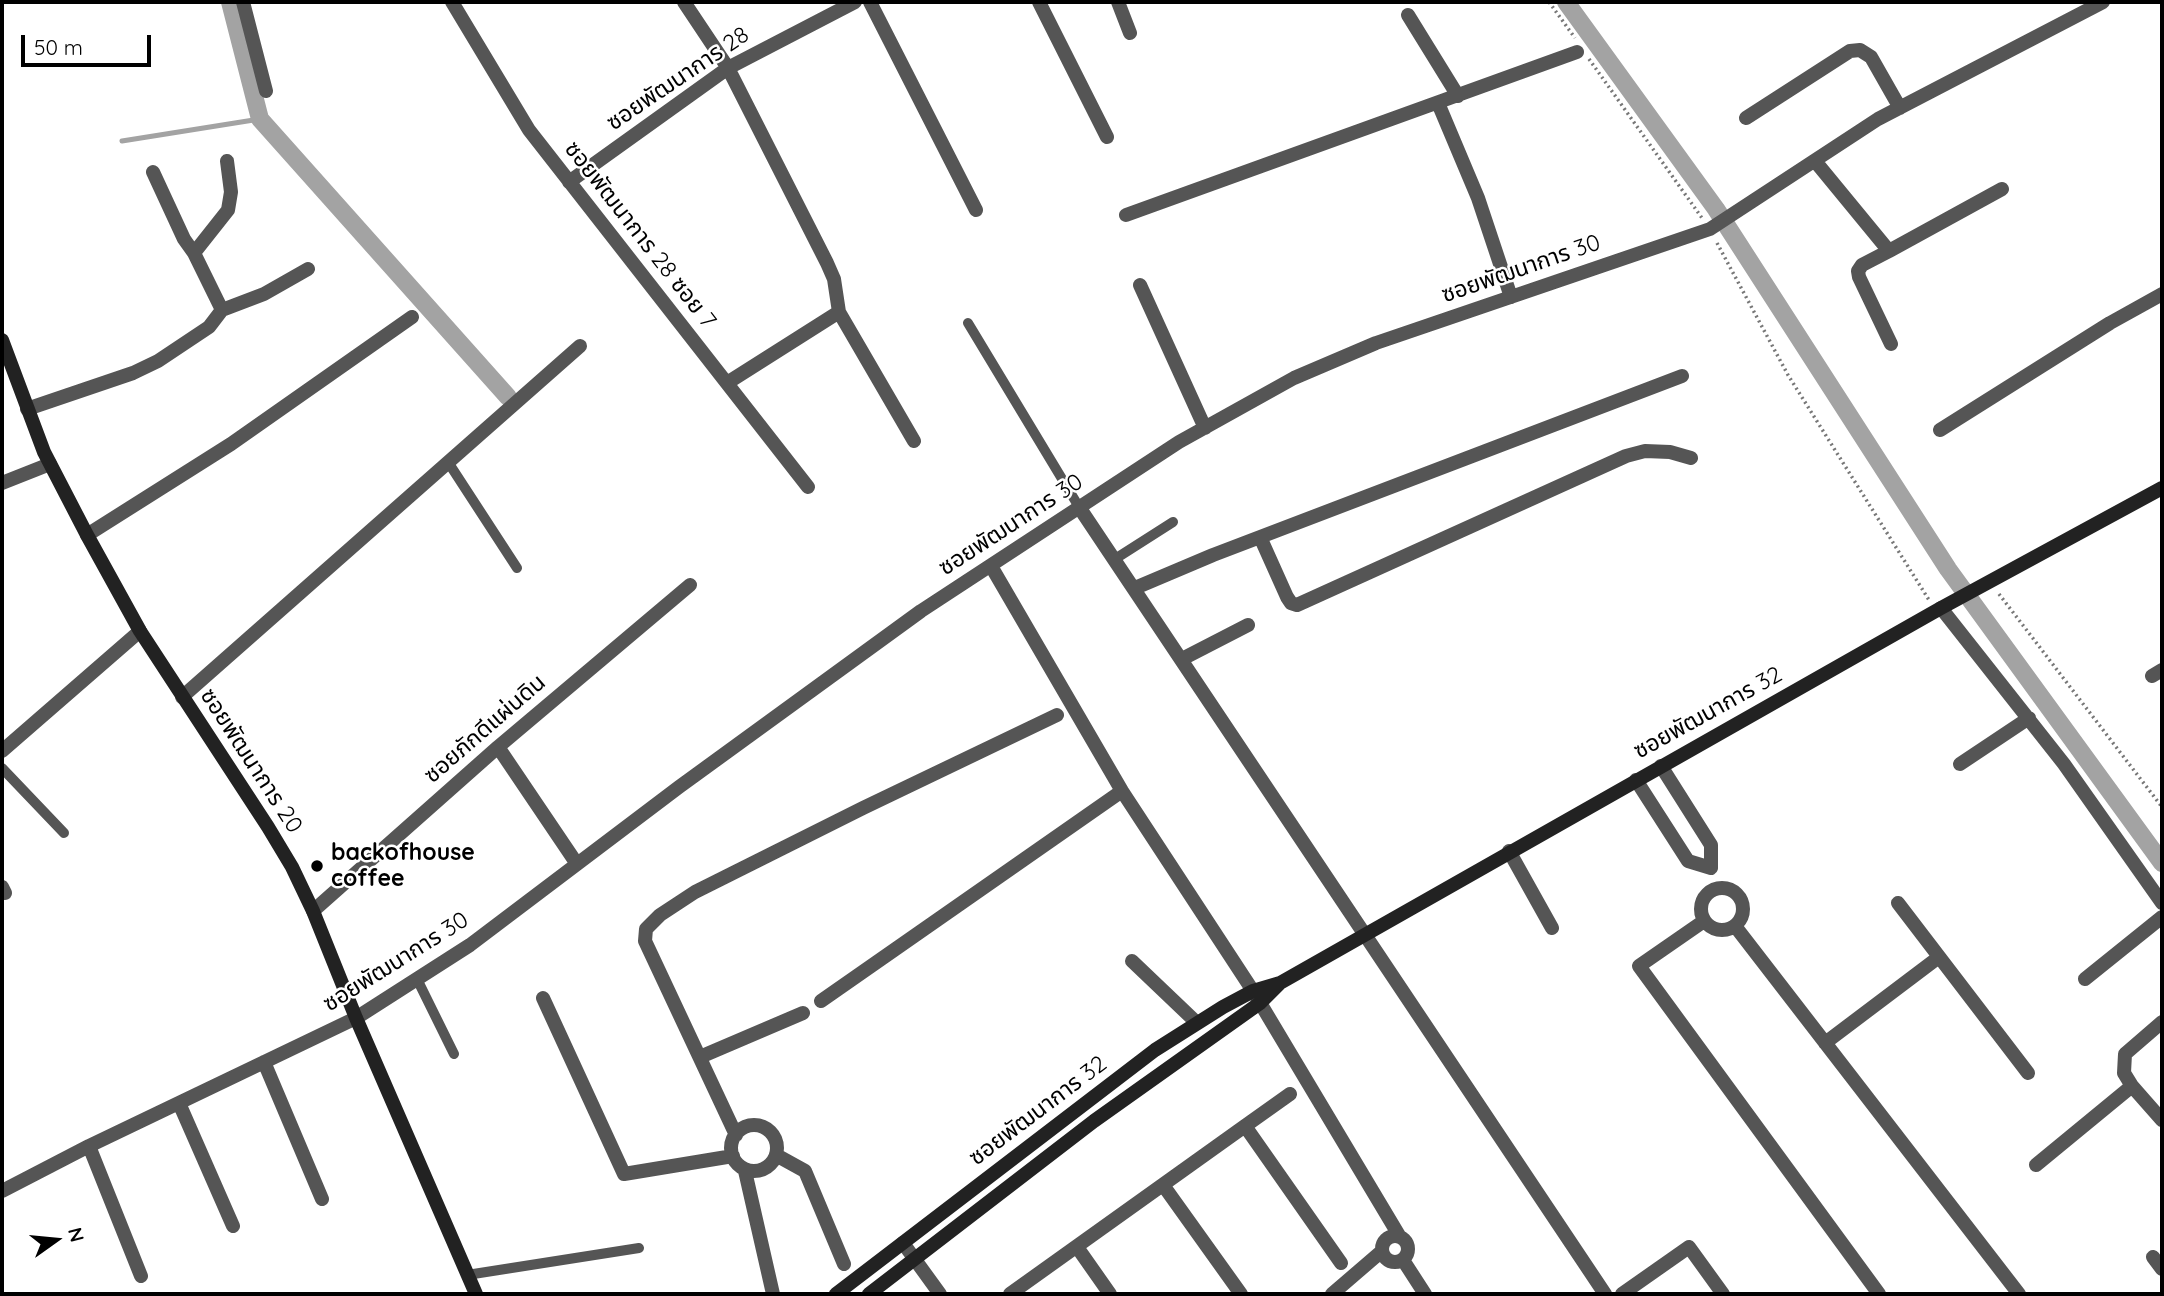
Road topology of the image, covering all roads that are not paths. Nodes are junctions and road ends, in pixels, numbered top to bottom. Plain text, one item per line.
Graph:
1 (243, 2) edge
2 (452, 2) edge
3 (684, 2) edge
4 (855, 2) edge
5 (870, 2) edge
6 (1039, 2) edge
7 (1118, 2) edge
8 (2104, 2) edge
9 (1408, 15) dead end
10 (1130, 33) dead end
11 (1582, 52) road end
12 (728, 68) junction
13 (266, 91) dead end
14 (1458, 96) junction
15 (1438, 103) junction
16 (1900, 108) junction
17 (1746, 118) dead end
18 (1107, 137) dead end
19 (1815, 161) junction
20 (227, 162) dead end
21 (153, 172) dead end
22 (569, 182) junction
23 (2002, 189) dead end
24 (976, 211) dead end
25 (1126, 215) dead end
26 (1889, 251) junction
27 (194, 253) junction
28 (308, 269) dead end
29 (1140, 285) dead end
30 (2162, 294) edge
31 (1511, 297) junction
32 (222, 310) junction
33 (839, 312) junction
34 (412, 317) dead end
35 (968, 323) dead end
36 (2, 340) edge
37 (1891, 344) dead end
38 (580, 346) dead end
39 (1682, 376) dead end
40 (727, 383) junction
41 (27, 410) junction
42 (1205, 428) junction
43 (1940, 430) dead end
44 (914, 441) dead end
45 (1691, 458) dead end
46 (448, 462) junction
47 (50, 464) junction
48 (2, 483) edge
49 (808, 487) dead end
50 (2162, 488) edge
51 (1079, 507) junction
52 (1173, 522) dead end
53 (87, 535) junction
54 (1261, 539) junction
55 (1115, 559) junction
56 (991, 566) junction
57 (517, 568) dead end
58 (690, 584) dead end
59 (1135, 588) junction
60 (1943, 607) junction
61 (1248, 625) dead end
62 (140, 631) junction
63 (1182, 659) junction
64 (182, 697) junction
65 (1057, 715) dead end
66 (2029, 718) junction
67 (498, 747) junction
68 (2, 751) edge
69 (1960, 764) dead end
70 (1661, 766) junction
71 (2, 768) edge
72 (1636, 780) junction
73 (1122, 791) junction
74 (64, 833) dead end
75 (1509, 851) junction
76 (577, 864) junction
77 (1711, 868) junction
78 (1718, 888) junction
79 (1898, 903) dead end
80 (2162, 903) edge
81 (313, 911) junction
82 (2162, 917) edge
83 (1704, 921) junction
84 (1735, 926) junction
85 (1552, 928) dead end
86 (1365, 934) junction
87 (1940, 957) junction
88 (1132, 961) dead end
89 (417, 979) junction
90 (2085, 979) dead end
91 (1257, 997) junction
92 (543, 998) dead end
93 (821, 1001) dead end
94 (803, 1013) dead end
95 (355, 1018) junction
96 (2162, 1022) edge
97 (1197, 1024) junction
98 (1825, 1043) junction
99 (454, 1054) dead end
100 (700, 1057) junction
101 (264, 1062) junction
102 (2028, 1073) dead end
103 (2132, 1086) junction
104 (1290, 1094) dead end
105 (179, 1103) junction
106 (1081, 1106) junction
107 (2161, 1116) edge
108 (1094, 1121) junction
109 (1245, 1126) junction
110 (736, 1135) junction
111 (89, 1146) junction
112 (776, 1155) junction
113 (733, 1156) junction
114 (2036, 1166) dead end
115 (745, 1171) junction
116 (1163, 1185) junction
117 (2, 1191) edge
118 (322, 1199) dead end
119 (233, 1226) dead end
120 (1400, 1237) junction
121 (904, 1243) junction
122 (1077, 1247) junction
123 (639, 1248) dead end
124 (1382, 1251) junction
125 (914, 1259) junction
126 (1403, 1260) junction
127 (1341, 1263) dead end
128 (844, 1264) dead end
129 (467, 1275) junction
130 (141, 1276) dead end
131 (476, 1294) edge
132 (773, 1294) edge
133 (836, 1294) edge
134 (869, 1294) edge
135 (940, 1294) edge
136 (1010, 1294) edge
137 (1110, 1294) edge
138 (1241, 1294) edge
139 (1332, 1294) edge
140 (1425, 1294) edge
141 (1605, 1294) edge
142 (1622, 1294) edge
143 (1723, 1294) edge
144 (1879, 1294) edge
145 (2019, 1294) edge

1 - 13 street
2 - 22 street, ซอยพัฒนาการ 28 ซอย 7
3 - 12 street
4 - 12 street, ซอยพัฒนาการ 28
5 - 24 street
6 - 18 street
7 - 10 street
8 - 16 street, ซอยพัฒนาการ 30
9 - 14 street
11 - 14 street
12 - 22 street, ซอยพัฒนาการ 28
12 - 33 street
14 - 15 street
15 - 25 street
15 - 31 street
16 - 17 street
16 - 19 street, ซอยพัฒนาการ 30
19 - 26 street
19 - 31 street, ซอยพัฒนาการ 30
20 - 27 street
21 - 27 street
22 - 40 street, ซอยพัฒนาการ 28 ซอย 7
23 - 26 street
26 - 37 street
27 - 32 street
28 - 32 street
29 - 42 street
30 - 43 street
31 - 42 street, ซอยพัฒนาการ 30
32 - 41 street
33 - 40 street
33 - 44 street
34 - 53 street
35 - 51 lane
36 - 41 street, ซอยพัฒนาการ 20
38 - 46 street
39 - 54 street
40 - 49 street, ซอยพัฒนาการ 28 ซอย 7
41 - 47 street, ซอยพัฒนาการ 20
42 - 51 street, ซอยพัฒนาการ 30
45 - 54 street
46 - 57 lane
46 - 64 street
47 - 48 street
47 - 53 street, ซอยพัฒนาการ 20
50 - 60 street, ซอยพัฒนาการ 32
51 - 55 street
51 - 56 street, ซอยพัฒนาการ 30
52 - 55 lane
53 - 62 street, ซอยพัฒนาการ 20
54 - 59 street
55 - 59 street
56 - 73 street
56 - 76 street, ซอยพัฒนาการ 30
58 - 67 street, ซอยภักดีแผ่นดิน
59 - 63 street
60 - 66 street
60 - 70 street, ซอยพัฒนาการ 32
61 - 63 street
62 - 64 street, ซอยพัฒนาการ 20
62 - 68 street
63 - 86 street
64 - 81 street, ซอยพัฒนาการ 20
65 - 100 street
66 - 69 street
66 - 80 street
67 - 76 street
67 - 81 street, ซอยภักดีแผ่นดิน
70 - 72 street, ซอยพัฒนาการ 32
70 - 77 street
71 - 74 lane
72 - 75 street, ซอยพัฒนาการ 32
72 - 77 street
73 - 91 street
73 - 93 street
75 - 85 street
75 - 86 street, ซอยพัฒนาการ 32
76 - 89 street, ซอยพัฒนาการ 30
77 - 78 street
78 - 83 street
78 - 84 street
79 - 87 street
81 - 95 street, ซอยพัฒนาการ 20
82 - 90 street
83 - 84 street
83 - 144 street
84 - 98 street
86 - 91 street, ซอยพัฒนาการ 32
86 - 141 street
87 - 98 street
87 - 102 street
88 - 97 street
89 - 95 street, ซอยพัฒนาการ 30
89 - 99 lane
91 - 97 street, ซอยพัฒนาการ 32
91 - 108 street, ซอยพัฒนาการ 32
91 - 120 street
92 - 113 street
94 - 100 street
95 - 101 street, ซอยพัฒนาการ 30
95 - 129 street, ซอยพัฒนาการ 20
96 - 103 street
97 - 106 street, ซอยพัฒนาการ 32
98 - 145 street
100 - 110 street
101 - 105 street, ซอยพัฒนาการ 30
101 - 118 street
103 - 107 street
103 - 114 street
104 - 109 street
105 - 111 street, ซอยพัฒนาการ 30
105 - 119 street
106 - 108 street
106 - 121 street, ซอยพัฒนาการ 32
108 - 125 street, ซอยพัฒนาการ 32
109 - 116 street
109 - 127 street
110 - 112 street
110 - 113 street
111 - 117 street, ซอยพัฒนาการ 30
111 - 130 street
112 - 115 street
112 - 128 street
113 - 115 street
115 - 132 street
116 - 122 street
116 - 138 street
120 - 124 street
120 - 126 street
121 - 125 street
121 - 133 street, ซอยพัฒนาการ 32
122 - 136 street
122 - 137 street
123 - 129 lane
124 - 126 street
124 - 139 street
125 - 134 street, ซอยพัฒนาการ 32
125 - 135 street
126 - 140 street
129 - 131 street, ซอยพัฒนาการ 20
142 - 143 street

